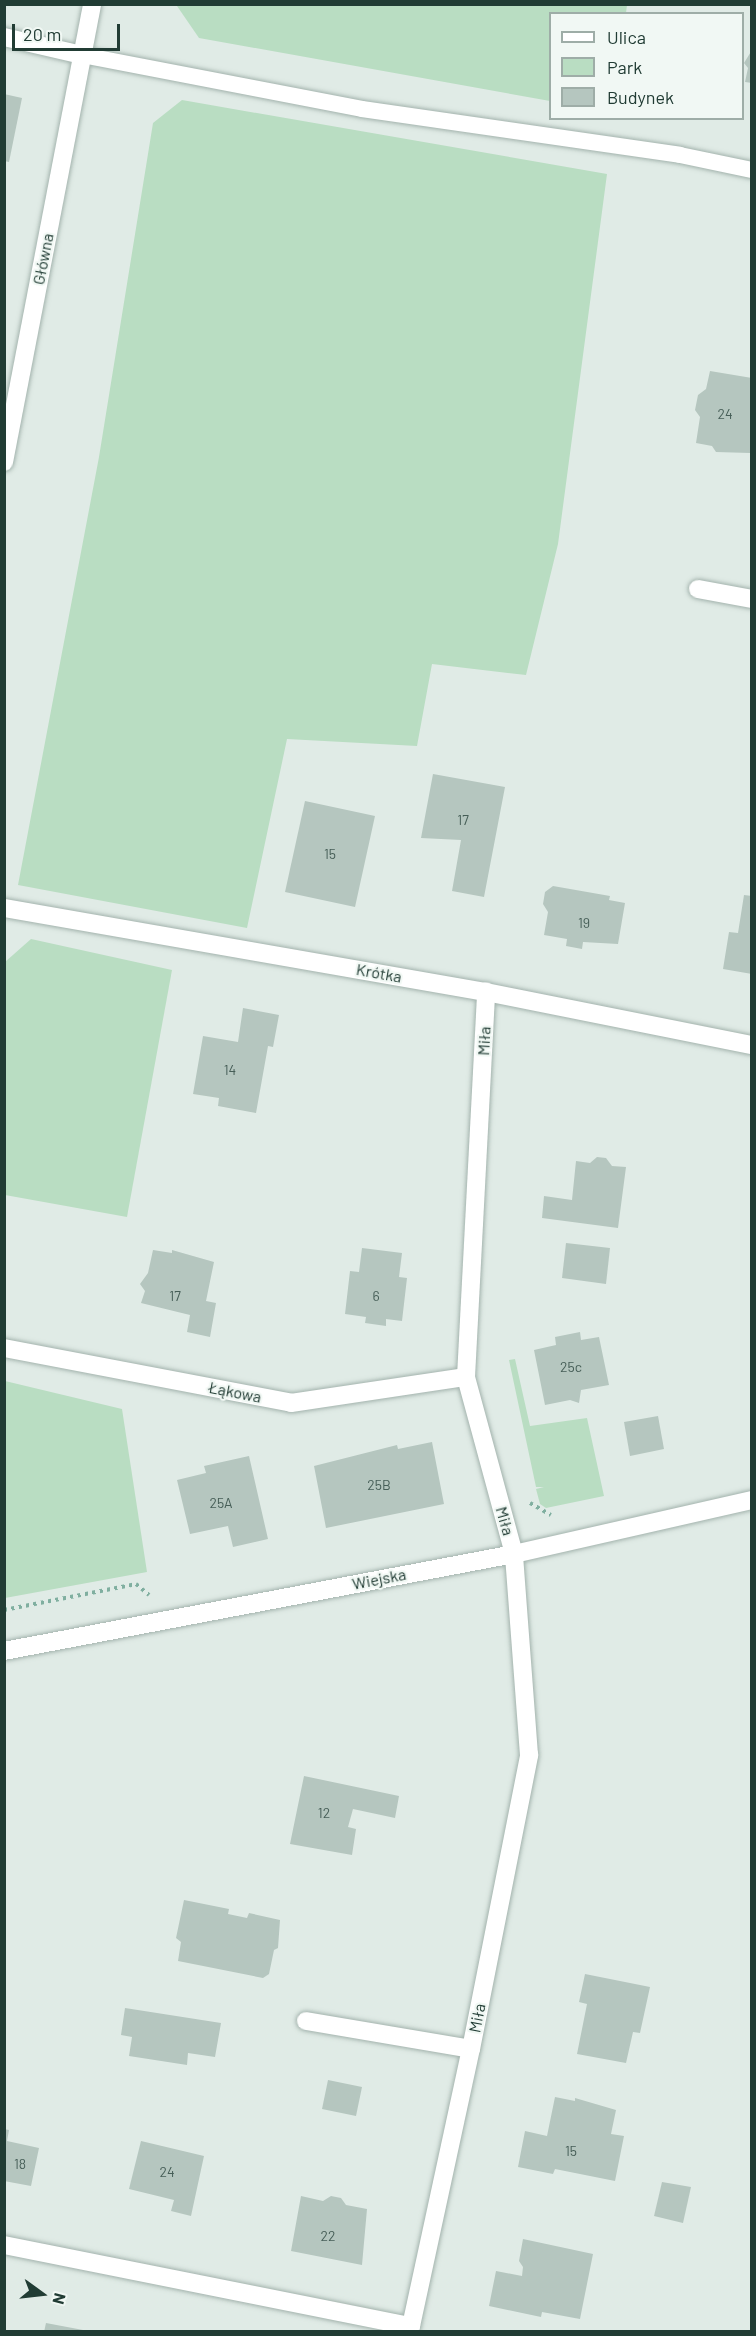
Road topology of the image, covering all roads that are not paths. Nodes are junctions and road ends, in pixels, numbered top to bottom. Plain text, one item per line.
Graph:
1 (92, 4) edge
2 (4, 37) edge
3 (82, 55) junction
4 (752, 170) edge
5 (4, 462) edge
6 (698, 589) dead end
7 (752, 599) edge
8 (4, 908) edge
9 (486, 992) junction
10 (752, 1045) edge
11 (4, 1348) edge
12 (466, 1377) junction
13 (752, 1500) edge
14 (514, 1554) junction
15 (4, 1651) edge
16 (306, 2021) dead end
17 (471, 2049) junction
18 (4, 2245) edge

1 - 3 street, Główna
2 - 3 street
3 - 4 lane
3 - 5 street, Główna
6 - 7 street
8 - 9 street, Krótka
9 - 10 street, Krótka
9 - 12 street, Miła
11 - 12 street, Łąkowa
12 - 14 street, Miła
13 - 14 street, Wiejska
14 - 15 street, Wiejska
14 - 17 street, Miła
16 - 17 street, Miła
17 - 18 street, Miła

